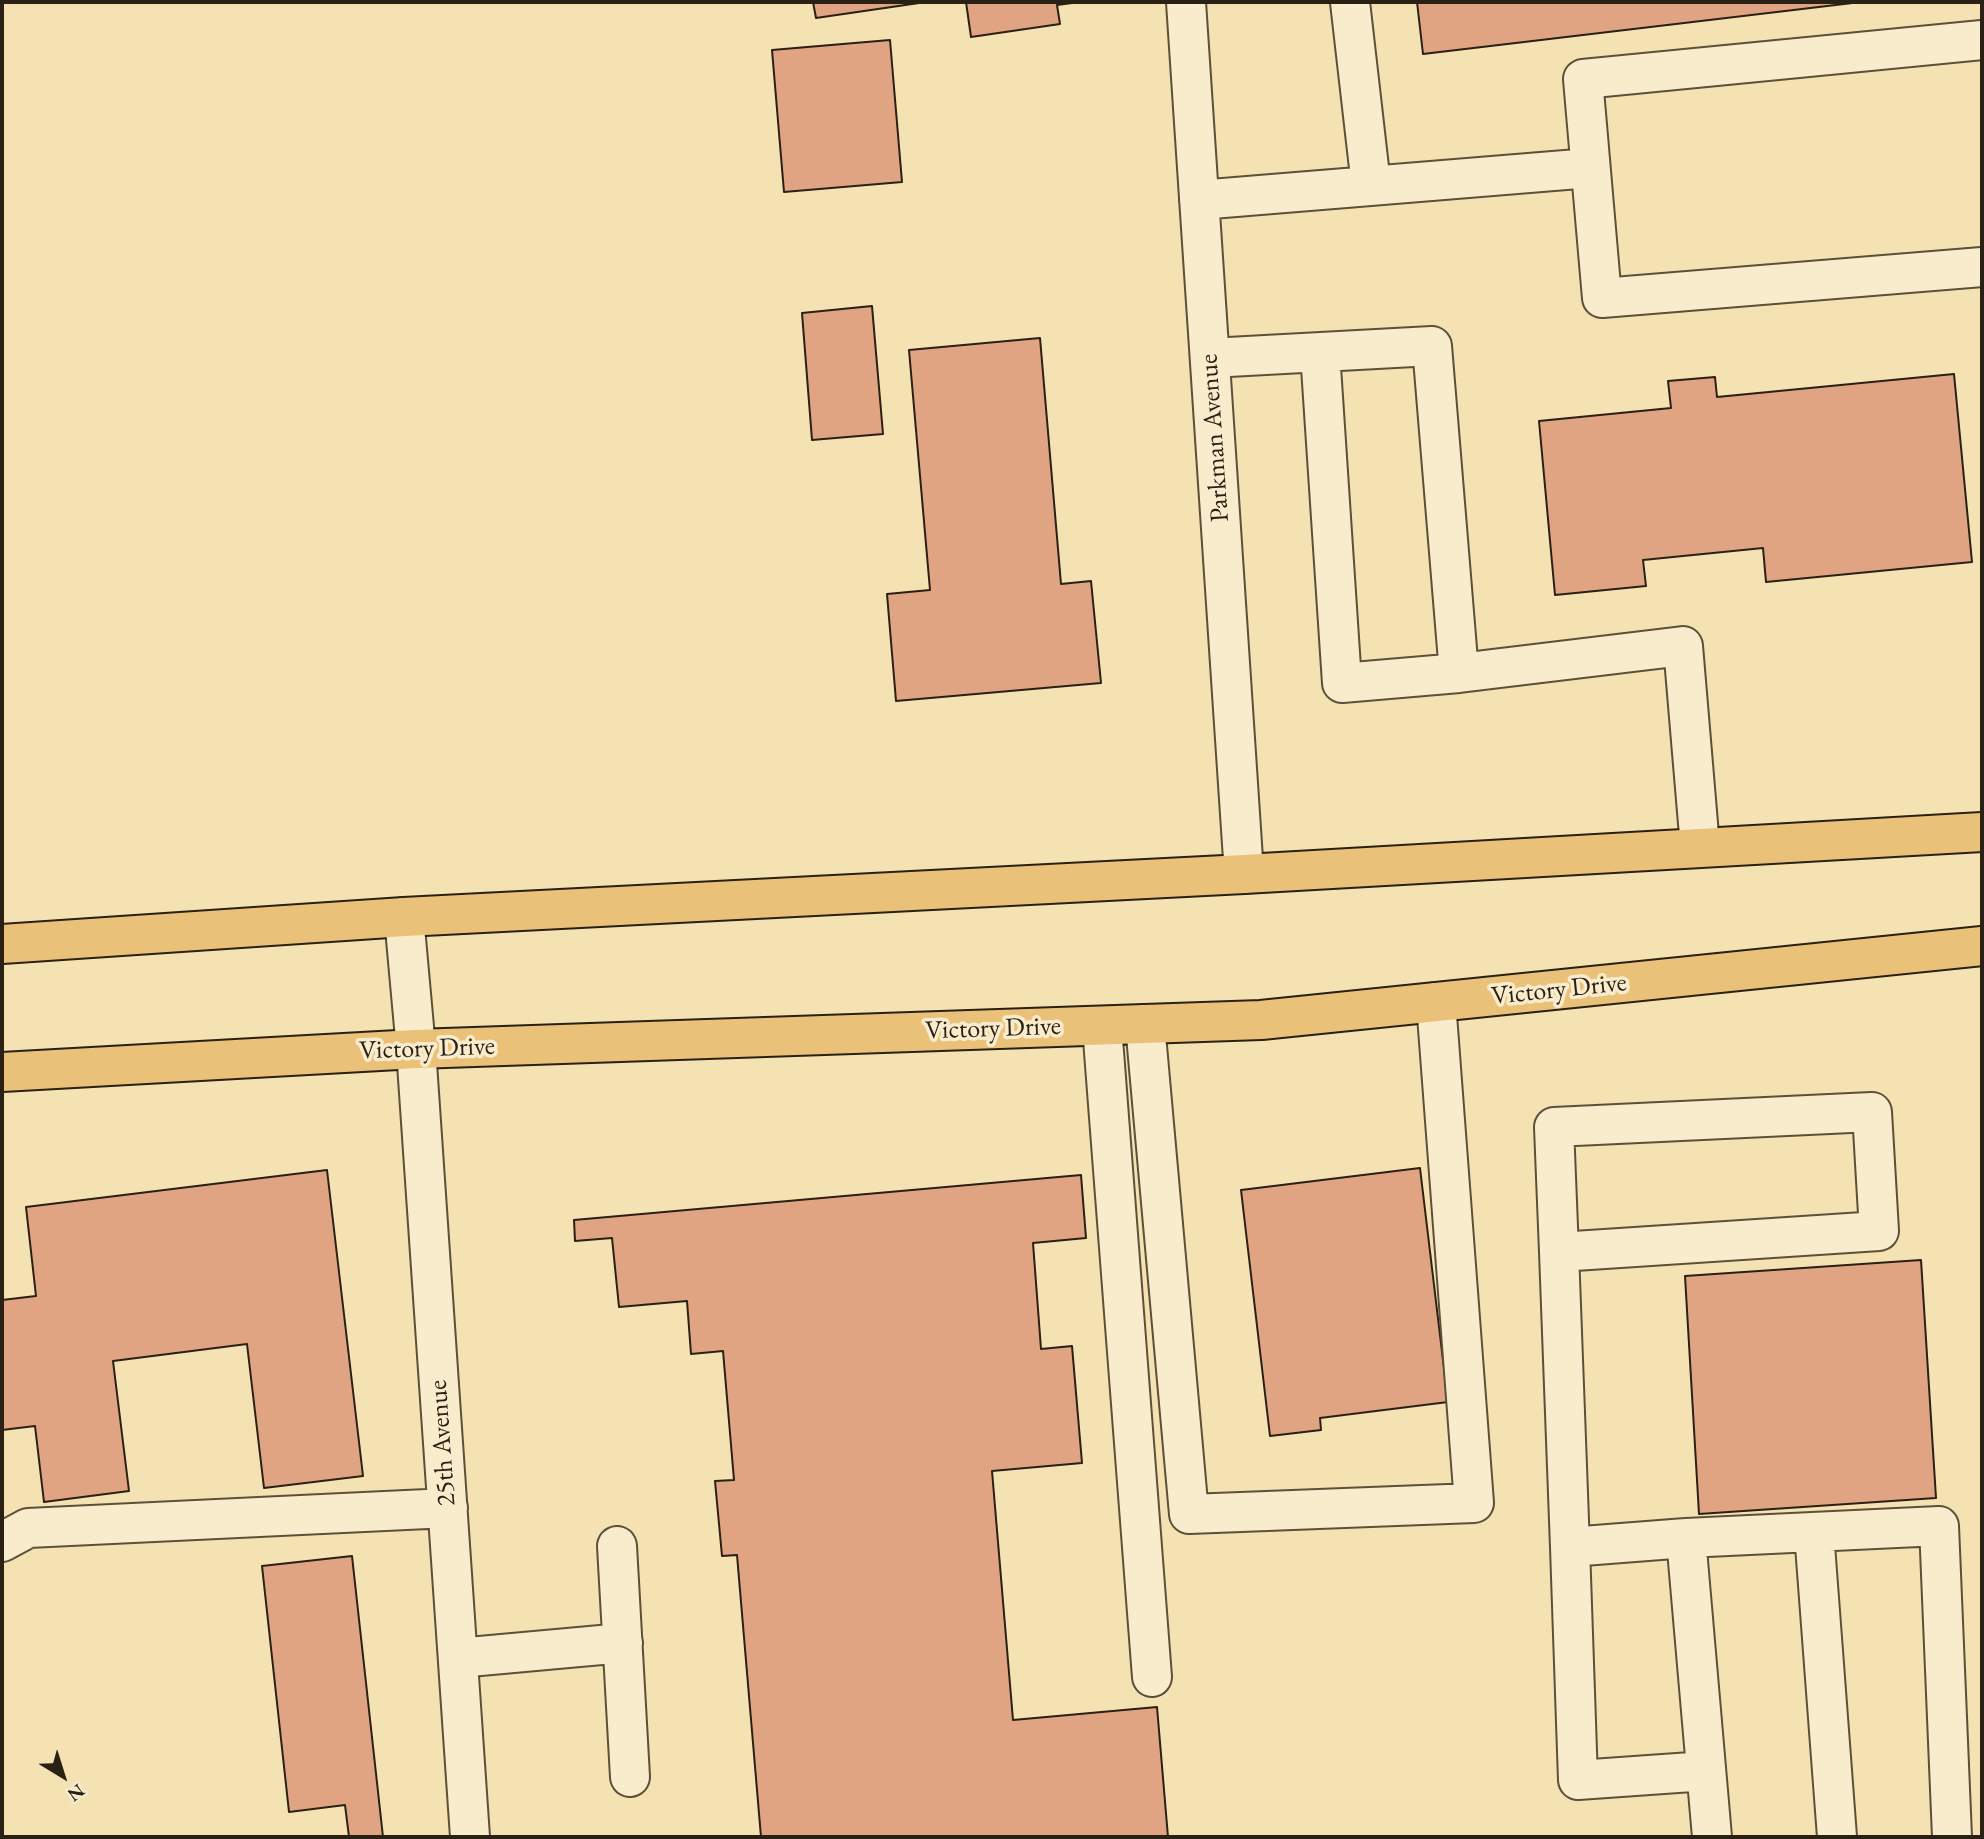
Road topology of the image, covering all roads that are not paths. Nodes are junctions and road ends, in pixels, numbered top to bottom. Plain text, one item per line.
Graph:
1 (1186, 2) edge
2 (1350, 2) edge
3 (1982, 40) edge
4 (1590, 168) junction
5 (1371, 185) junction
6 (1199, 200) junction
7 (1982, 267) edge
8 (1320, 352) junction
9 (1210, 358) junction
10 (1459, 673) junction
11 (1982, 832) edge
12 (1700, 847) junction
13 (1244, 874) junction
14 (404, 917) junction
15 (2, 944) edge
16 (1982, 946) edge
17 (1436, 1002) junction
18 (1145, 1024) junction
19 (1102, 1026) junction
20 (416, 1049) junction
21 (2, 1072) edge
22 (1559, 1252) junction
23 (448, 1508) junction
24 (1814, 1532) junction
25 (1686, 1538) junction
26 (2, 1542) edge
27 (617, 1546) dead end
28 (1570, 1547) junction
29 (623, 1643) junction
30 (458, 1658) junction
31 (1152, 1676) dead end
32 (1706, 1772) junction
33 (630, 1777) dead end
34 (470, 1837) edge
35 (1712, 1837) edge
36 (1837, 1837) edge
37 (1952, 1837) edge

1 - 6 street, Parkman Avenue
2 - 5 street
3 - 4 street
4 - 5 street
4 - 7 street
5 - 6 street
6 - 9 street, Parkman Avenue
8 - 9 street
8 - 10 street
8 - 10 street
9 - 13 street, Parkman Avenue
10 - 12 street
11 - 12 highway
12 - 13 highway
13 - 14 highway
14 - 15 highway
14 - 20 street, 25th Avenue
16 - 17 highway, Victory Drive
17 - 18 highway, Victory Drive
17 - 18 street
18 - 19 highway, Victory Drive
19 - 20 highway, Victory Drive
19 - 31 street
20 - 21 highway, Victory Drive
20 - 23 street, 25th Avenue
22 - 22 street
22 - 28 street
23 - 26 street
23 - 30 street, 25th Avenue
24 - 25 street
24 - 36 street
24 - 37 street
25 - 28 street
25 - 32 street
27 - 29 street
28 - 32 street
29 - 30 street
29 - 33 street
30 - 34 street, 25th Avenue
32 - 35 street

